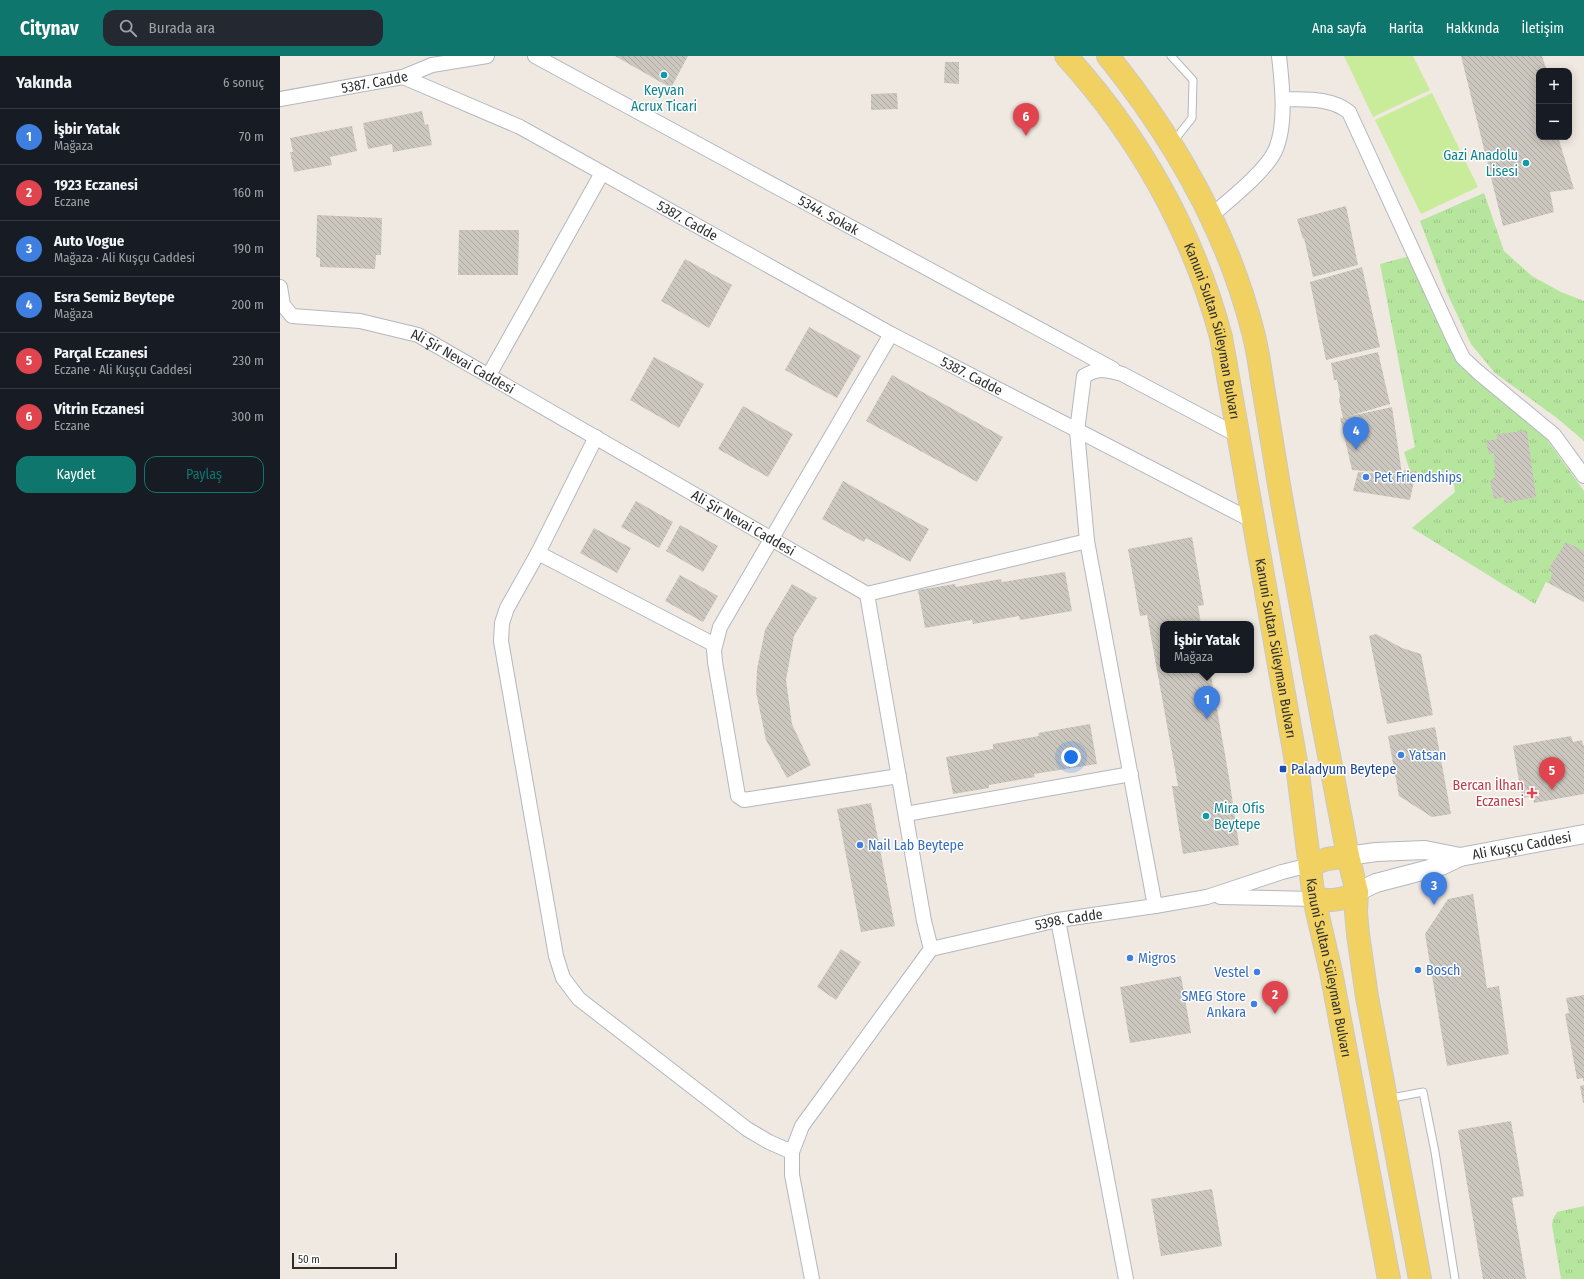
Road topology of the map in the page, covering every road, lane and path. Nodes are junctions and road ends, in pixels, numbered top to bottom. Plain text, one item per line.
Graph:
1 (487, 56) edge
2 (535, 56) edge
3 (1066, 56) edge
4 (1108, 56) edge
5 (1171, 56) edge
6 (1279, 56) edge
7 (403, 77) junction
8 (280, 99) edge
9 (1283, 100) junction
10 (1172, 143) junction
11 (602, 173) junction
12 (1211, 216) junction
13 (280, 288) edge
14 (891, 334) junction
15 (1122, 374) junction
16 (489, 375) junction
17 (1077, 431) junction
18 (1238, 436) junction
19 (596, 437) junction
20 (1584, 476) edge
21 (1253, 521) junction
22 (771, 538) junction
23 (1087, 541) junction
24 (538, 553) junction
25 (867, 594) junction
26 (715, 645) junction
27 (1130, 774) junction
28 (899, 776) junction
29 (906, 814) junction
30 (1584, 834) edge
31 (1348, 856) junction
32 (1460, 857) junction
33 (1310, 865) junction
34 (1357, 892) junction
35 (1207, 897) junction
36 (1314, 899) junction
37 (1155, 906) junction
38 (1058, 920) junction
39 (931, 949) junction
40 (1387, 1099) junction
41 (792, 1152) junction
42 (812, 1279) edge
43 (1126, 1279) edge
44 (1389, 1279) edge
45 (1420, 1279) edge
46 (1455, 1279) edge

1 - 7 street
2 - 15 street, 5344. Sokak
3 - 18 main road, Kanuni Sultan Süleyman Bulvarı
4 - 10 main road
5 - 10 lane
6 - 9 street
7 - 8 street, 5387. Cadde
7 - 11 street, 5387. Cadde
9 - 12 street
9 - 20 street
10 - 12 main road
11 - 14 street, 5387. Cadde
11 - 16 street
12 - 31 main road
13 - 16 street, Ali Şir Nevai Caddesi
14 - 17 street, 5387. Cadde
14 - 22 street
15 - 17 street
15 - 18 street, 5344. Sokak
16 - 19 street, Ali Şir Nevai Caddesi
17 - 21 street, 5387. Cadde
17 - 23 street
18 - 21 main road, Kanuni Sultan Süleyman Bulvarı
19 - 22 street, Ali Şir Nevai Caddesi
19 - 24 street
21 - 33 main road, Kanuni Sultan Süleyman Bulvarı
22 - 25 street, Ali Şir Nevai Caddesi
22 - 26 street
23 - 25 street
23 - 27 street
24 - 26 street
24 - 41 street
25 - 28 street
26 - 28 street
27 - 29 street
27 - 37 street
28 - 29 street
29 - 39 street
30 - 32 street, Ali Kuşçu Caddesi
31 - 32 street, Ali Kuşçu Caddesi
31 - 33 main road
31 - 34 main road
32 - 34 street, Ali Kuşçu Caddesi
33 - 35 street, 5398. Cadde
33 - 36 main road, Kanuni Sultan Süleyman Bulvarı
34 - 36 main road
34 - 40 main road
35 - 36 street, 5398. Cadde
35 - 37 street, 5398. Cadde
36 - 44 main road, Kanuni Sultan Süleyman Bulvarı
37 - 38 street, 5398. Cadde
38 - 39 street, 5398. Cadde
38 - 43 street
39 - 41 street
40 - 45 main road
40 - 46 lane
41 - 42 street

